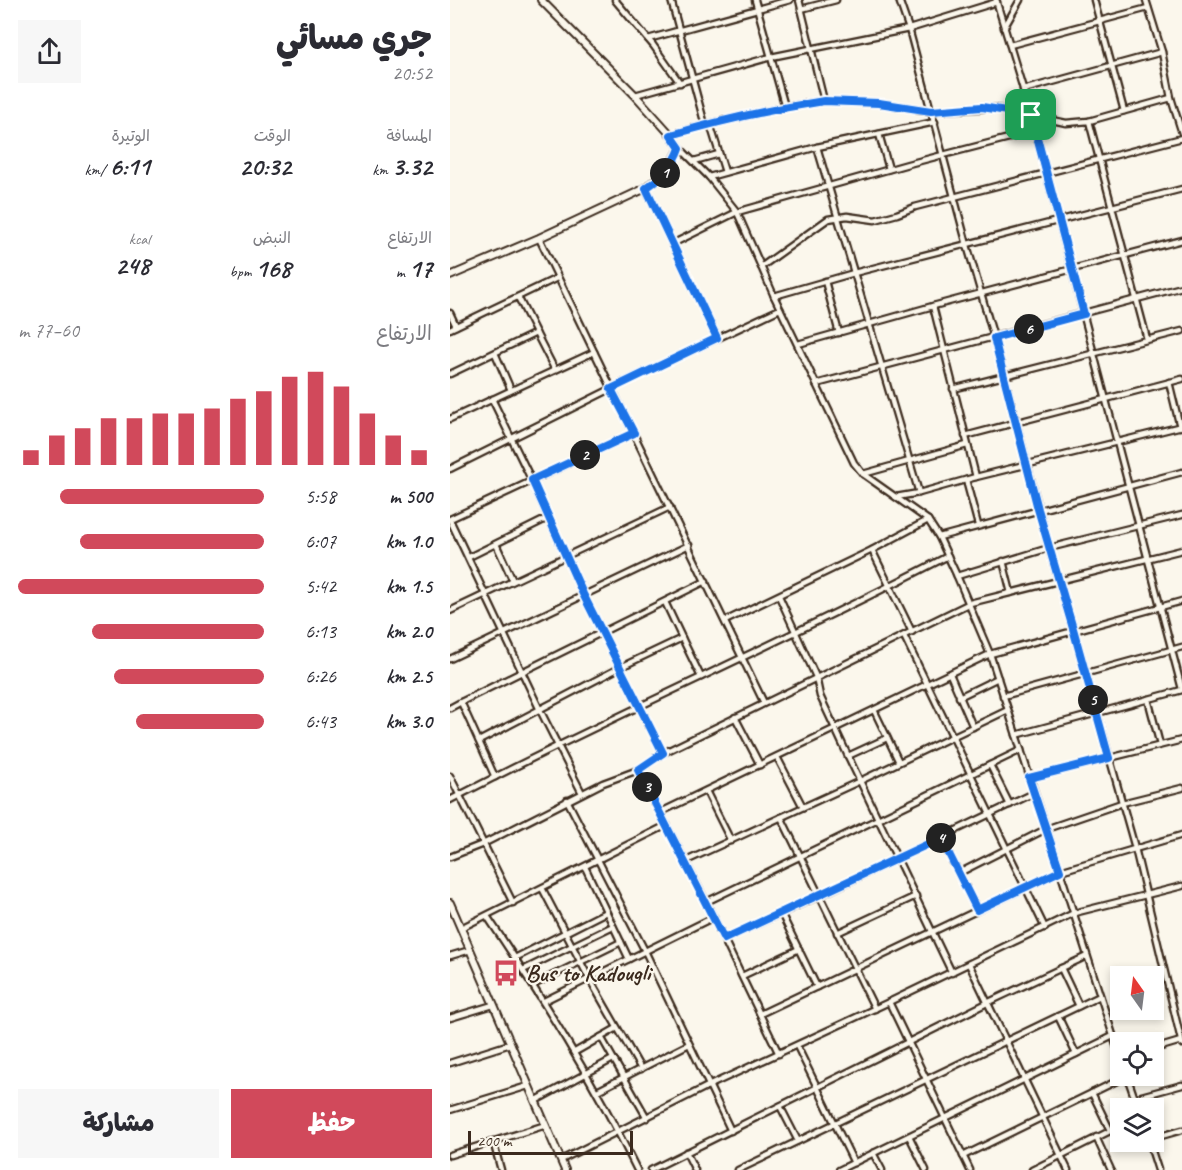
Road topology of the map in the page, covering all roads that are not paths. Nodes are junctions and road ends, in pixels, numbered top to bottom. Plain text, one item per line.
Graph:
1 (540, 0) edge
2 (615, 0) edge
3 (671, 0) edge
4 (755, 0) edge
5 (790, 0) edge
6 (799, 0) edge
7 (836, 0) edge
8 (899, 0) edge
9 (1020, 0) edge
10 (1094, 0) edge
11 (1146, 0) edge
12 (996, 1) edge
13 (1148, 8) junction
14 (758, 9) junction
15 (801, 9) junction
16 (1100, 22) junction
17 (1004, 28) junction
18 (909, 29) junction
19 (680, 30) junction
20 (648, 39) junction
21 (1010, 45) junction
22 (811, 48) junction
23 (1162, 52) junction
24 (771, 57) junction
25 (1112, 66) junction
26 (693, 79) junction
27 (680, 83) junction
28 (1023, 90) junction
29 (635, 95) junction
30 (1170, 98) junction
31 (824, 101) junction
32 (785, 107) junction
33 (931, 111) junction
34 (1124, 111) junction
35 (1031, 115) junction
36 (1089, 121) junction
37 (935, 122) junction
38 (707, 124) junction
39 (1036, 131) junction
40 (1182, 133) edge
41 (879, 134) junction
42 (671, 135) junction
43 (1182, 138) edge
44 (817, 147) junction
45 (680, 148) junction
46 (719, 154) junction
47 (943, 156) junction
48 (1100, 159) junction
49 (694, 161) junction
50 (889, 169) junction
51 (725, 172) junction
52 (1047, 173) junction
53 (709, 177) junction
54 (828, 186) junction
55 (646, 188) junction
56 (1182, 189) edge
57 (954, 197) junction
58 (1112, 207) junction
59 (737, 212) junction
60 (837, 216) junction
61 (1059, 220) junction
62 (539, 238) junction
63 (1182, 240) edge
64 (672, 244) junction
65 (967, 245) junction
66 (1125, 255) junction
67 (761, 267) junction
68 (1072, 268) junction
69 (854, 273) junction
70 (450, 276) edge
71 (557, 278) junction
72 (825, 281) junction
73 (1182, 287) edge
74 (982, 293) junction
75 (774, 296) junction
76 (518, 297) junction
77 (1136, 299) junction
78 (933, 306) junction
79 (780, 309) junction
80 (450, 313) edge
81 (1084, 314) junction
82 (870, 324) junction
83 (456, 326) junction
84 (450, 329) edge
85 (1182, 331) edge
86 (536, 333) junction
87 (839, 333) junction
88 (717, 338) junction
89 (994, 338) junction
90 (1147, 339) junction
91 (798, 344) junction
92 (944, 350) junction
93 (495, 352) junction
94 (594, 352) junction
95 (1094, 352) junction
96 (882, 366) junction
97 (555, 370) junction
98 (450, 374) edge
99 (1004, 376) junction
100 (1182, 379) edge
101 (1169, 382) junction
102 (816, 384) junction
103 (611, 389) junction
104 (953, 389) junction
105 (511, 390) junction
106 (492, 399) junction
107 (1107, 399) junction
108 (450, 419) edge
109 (1016, 423) junction
110 (1181, 427) edge
111 (634, 433) junction
112 (965, 436) junction
113 (511, 439) junction
114 (1118, 442) junction
115 (967, 446) junction
116 (910, 462) junction
117 (1026, 464) junction
118 (450, 469) edge
119 (1182, 472) edge
120 (863, 474) junction
121 (976, 477) junction
122 (532, 480) junction
123 (966, 480) junction
124 (1129, 485) junction
125 (919, 493) junction
126 (896, 497) junction
127 (670, 507) junction
128 (1038, 509) junction
129 (1182, 515) edge
130 (548, 518) junction
131 (450, 519) edge
132 (928, 520) junction
133 (978, 525) junction
134 (1139, 525) junction
135 (939, 537) junction
136 (496, 544) junction
137 (689, 545) junction
138 (1049, 548) junction
139 (872, 550) junction
140 (1182, 550) edge
141 (565, 556) junction
142 (948, 556) junction
143 (469, 557) junction
144 (1147, 558) junction
145 (1004, 561) junction
146 (957, 576) junction
147 (1059, 580) junction
148 (513, 581) junction
149 (706, 581) junction
150 (891, 586) junction
151 (1011, 593) junction
152 (486, 594) junction
153 (583, 594) junction
154 (779, 596) junction
155 (1182, 601) edge
156 (664, 602) junction
157 (970, 603) junction
158 (1160, 607) junction
159 (450, 611) edge
160 (725, 621) junction
161 (603, 632) junction
162 (912, 632) junction
163 (1074, 632) junction
164 (504, 634) junction
165 (795, 634) junction
166 (904, 636) junction
167 (682, 638) junction
168 (1182, 647) edge
169 (1171, 650) junction
170 (990, 654) junction
171 (742, 658) junction
172 (450, 659) edge
173 (621, 667) junction
174 (521, 671) junction
175 (1086, 673) junction
176 (950, 674) junction
177 (701, 677) junction
178 (816, 677) junction
179 (998, 678) junction
180 (927, 685) junction
181 (1182, 690) edge
182 (1003, 696) junction
183 (959, 697) junction
184 (1148, 699) junction
185 (461, 702) junction
186 (764, 703) junction
187 (639, 705) junction
188 (450, 708) edge
189 (540, 710) junction
190 (874, 710) junction
191 (1008, 710) junction
192 (1097, 713) junction
193 (735, 717) junction
194 (973, 727) junction
195 (836, 729) junction
196 (1016, 735) junction
197 (952, 737) junction
198 (887, 738) junction
199 (479, 741) junction
200 (1182, 741) edge
201 (558, 745) junction
202 (1160, 745) junction
203 (1021, 750) junction
204 (663, 753) junction
205 (848, 756) junction
206 (777, 757) junction
207 (1109, 758) junction
208 (899, 762) junction
209 (760, 765) junction
210 (990, 765) junction
211 (638, 770) junction
212 (970, 774) junction
213 (450, 776) edge
214 (495, 777) junction
215 (1029, 778) junction
216 (860, 781) junction
217 (1182, 788) edge
218 (706, 791) junction
219 (582, 793) junction
220 (1034, 793) junction
221 (459, 795) junction
222 (450, 800) edge
223 (567, 800) junction
224 (1122, 804) junction
225 (1010, 805) junction
226 (803, 807) junction
227 (661, 812) junction
228 (991, 814) junction
229 (781, 817) junction
230 (879, 819) junction
231 (667, 825) junction
232 (1046, 829) junction
233 (1182, 835) edge
234 (941, 838) junction
235 (731, 841) junction
236 (483, 844) junction
237 (1135, 848) junction
238 (1007, 850) junction
239 (800, 856) junction
240 (450, 857) edge
241 (898, 857) junction
242 (599, 860) junction
243 (686, 861) junction
244 (585, 867) junction
245 (1060, 871) junction
246 (959, 873) junction
247 (1182, 886) edge
248 (542, 888) junction
249 (1026, 888) junction
250 (1147, 894) junction
251 (819, 896) junction
252 (916, 897) junction
253 (706, 902) junction
254 (450, 903) edge
255 (513, 903) junction
256 (977, 910) junction
257 (606, 912) junction
258 (781, 913) junction
259 (1074, 913) junction
260 (487, 916) junction
261 (714, 917) junction
262 (613, 926) junction
263 (461, 928) junction
264 (1045, 928) junction
265 (564, 932) junction
266 (932, 932) junction
267 (837, 933) junction
268 (724, 939) junction
269 (621, 942) junction
270 (572, 946) junction
271 (799, 949) junction
272 (470, 950) junction
273 (645, 951) junction
274 (1087, 956) junction
275 (450, 957) edge
276 (515, 958) junction
277 (629, 959) junction
278 (580, 962) junction
279 (969, 964) junction
280 (1061, 968) junction
281 (855, 969) junction
282 (523, 970) junction
283 (951, 973) junction
284 (742, 976) junction
285 (589, 978) junction
286 (533, 985) junction
287 (817, 987) junction
288 (1100, 996) junction
289 (544, 1001) junction
290 (889, 1002) junction
291 (987, 1003) junction
292 (494, 1005) junction
293 (1079, 1006) junction
294 (875, 1009) junction
295 (760, 1014) junction
296 (1058, 1016) junction
297 (450, 1018) edge
298 (617, 1028) junction
299 (1112, 1032) edge
300 (601, 1037) junction
301 (1110, 1037) edge
302 (1005, 1041) junction
303 (909, 1043) junction
304 (1182, 1043) edge
305 (510, 1044) junction
306 (688, 1044) junction
307 (797, 1046) junction
308 (1164, 1047) edge
309 (575, 1052) junction
310 (779, 1054) junction
311 (1076, 1054) junction
312 (613, 1059) junction
313 (450, 1063) edge
314 (641, 1069) junction
315 (588, 1074) junction
316 (624, 1077) junction
317 (927, 1080) junction
318 (1024, 1080) junction
319 (1110, 1084) edge
320 (1182, 1085) edge
321 (528, 1086) junction
322 (708, 1086) junction
323 (1130, 1086) edge
324 (817, 1088) junction
325 (597, 1091) junction
326 (1092, 1093) junction
327 (1134, 1098) joint
328 (535, 1101) junction
329 (780, 1106) junction
330 (450, 1110) edge
331 (1042, 1116) junction
332 (647, 1118) junction
333 (945, 1118) junction
334 (835, 1123) junction
335 (546, 1125) junction
336 (1110, 1130) joint
337 (1182, 1130) edge
338 (731, 1131) junction
339 (619, 1132) junction
340 (1164, 1135) edge
341 (909, 1136) junction
342 (1096, 1137) junction
343 (493, 1141) junction
344 (798, 1141) junction
345 (686, 1152) junction
346 (1152, 1152) edge
347 (873, 1153) junction
348 (450, 1155) edge
349 (1061, 1155) junction
350 (963, 1156) junction
351 (561, 1160) junction
352 (854, 1163) junction
353 (749, 1168) edge
354 (501, 1170) edge
355 (565, 1170) edge
356 (637, 1170) edge
357 (651, 1170) edge
358 (695, 1170) edge
359 (738, 1170) edge
360 (839, 1170) edge
361 (882, 1170) edge
362 (925, 1170) edge
363 (970, 1170) edge
364 (1032, 1170) edge
365 (1068, 1170) edge
366 (1112, 1170) edge
367 (1158, 1170) edge

1 - 29 main road
2 - 20 street
3 - 19 street
4 - 14 street
5 - 14 street
6 - 15 street
7 - 15 street
8 - 18 street
9 - 17 street
10 - 16 street
11 - 13 street
12 - 17 street
12 - 18 street
13 - 16 street
13 - 23 street
14 - 19 street
14 - 24 street
15 - 22 street
16 - 21 street
16 - 25 street
17 - 21 street
18 - 22 street
18 - 33 street
19 - 20 street
19 - 26 street
20 - 27 street
21 - 28 street
22 - 24 street
22 - 31 street
23 - 25 street
23 - 30 street
24 - 26 street
24 - 32 street
25 - 28 street
25 - 34 street
26 - 27 street
26 - 38 street
27 - 29 street
28 - 35 street
29 - 42 main road
30 - 34 street
30 - 40 street
31 - 32 street
31 - 33 street
32 - 38 street
33 - 35 street
33 - 37 street
34 - 36 street
35 - 36 street
35 - 39 street
36 - 48 street
37 - 41 street
37 - 47 street
38 - 42 street
38 - 46 street
39 - 47 street
39 - 52 street
41 - 44 street
41 - 50 street
42 - 45 main road
43 - 48 street
44 - 51 street
44 - 54 street
45 - 49 street
45 - 55 main road
46 - 49 street
46 - 51 street
47 - 50 street
47 - 57 street
48 - 52 street
48 - 58 street
49 - 53 street
50 - 54 street
51 - 53 street
52 - 57 street
52 - 61 street
53 - 59 street
54 - 59 street
54 - 60 street
55 - 62 main road
55 - 64 street
56 - 58 street
57 - 60 street
57 - 65 street
58 - 61 street
58 - 66 street
59 - 64 street
59 - 67 street
60 - 67 street
60 - 69 street
61 - 65 street
61 - 68 street
62 - 70 main road
62 - 71 street
63 - 66 street
64 - 88 street
65 - 69 street
65 - 74 street
66 - 68 street
66 - 77 street
67 - 75 street
68 - 74 street
68 - 81 street
69 - 72 street
69 - 82 street
71 - 76 street
71 - 94 street
72 - 75 street
72 - 87 street
73 - 77 street
74 - 78 street
74 - 89 street
75 - 79 street
76 - 83 street
76 - 86 street
77 - 81 street
77 - 90 street
78 - 82 street
78 - 92 street
79 - 88 street
79 - 91 street
80 - 83 street
81 - 89 street
81 - 95 street
82 - 87 street
82 - 96 street
83 - 84 street
85 - 90 street
86 - 93 street
86 - 97 street
87 - 91 street
88 - 103 street
89 - 92 street
89 - 99 street
90 - 95 street
91 - 102 street
92 - 96 street
92 - 104 street
93 - 98 street
93 - 105 street
94 - 97 street
94 - 103 street
95 - 99 street
95 - 107 street
96 - 102 street
96 - 116 street
97 - 105 street
99 - 104 street
99 - 109 street
100 - 101 street
101 - 107 street
101 - 110 street
102 - 120 street
103 - 111 street
103 - 113 street
104 - 112 street
105 - 106 street
106 - 108 street
106 - 113 street
107 - 109 street
107 - 114 street
109 - 112 street
109 - 117 street
110 - 114 street
111 - 122 street
111 - 127 street
112 - 115 street
113 - 118 street
113 - 122 street
114 - 117 street
114 - 124 street
115 - 116 street
115 - 121 street
116 - 120 street
116 - 125 street
117 - 121 street
117 - 128 street
119 - 124 street
120 - 126 street
121 - 123 street
122 - 130 street
122 - 131 street
123 - 125 street
123 - 133 street
124 - 128 street
124 - 134 street
125 - 126 street
126 - 132 street
127 - 137 street
127 - 141 street
128 - 133 street
128 - 138 street
129 - 134 street
130 - 136 street
130 - 141 street
131 - 143 street
132 - 135 street
132 - 139 street
133 - 135 street
134 - 138 street
134 - 144 street
135 - 142 street
136 - 143 street
136 - 148 street
137 - 149 street
137 - 153 street
138 - 145 street
138 - 147 street
139 - 150 street
139 - 154 street
140 - 144 street
141 - 148 street
141 - 153 street
142 - 146 street
142 - 150 street
143 - 152 street
144 - 147 street
144 - 158 street
145 - 146 street
145 - 151 street
146 - 157 street
147 - 151 street
147 - 163 street
148 - 152 street
149 - 156 street
149 - 160 street
150 - 162 street
150 - 165 street
151 - 157 street
152 - 159 street
152 - 164 street
153 - 161 street
153 - 164 street
154 - 160 street
154 - 165 street
155 - 158 street
156 - 161 street
156 - 167 street
157 - 162 street
157 - 170 street
158 - 163 street
158 - 169 street
160 - 171 street
161 - 173 street
161 - 174 street
162 - 166 street
163 - 170 street
163 - 175 street
164 - 172 street
164 - 174 street
165 - 171 street
165 - 178 street
166 - 178 street
166 - 180 street
167 - 173 street
167 - 177 street
168 - 169 street
169 - 175 street
169 - 181 street
170 - 176 street
170 - 179 street
171 - 177 street
171 - 186 street
173 - 187 street
173 - 189 street
174 - 185 street
174 - 189 street
175 - 182 street
175 - 192 street
176 - 180 street
176 - 183 street
177 - 187 street
178 - 186 street
178 - 195 street
179 - 182 street
179 - 183 street
180 - 190 street
180 - 197 street
181 - 184 street
182 - 191 street
183 - 194 street
184 - 192 street
184 - 202 street
185 - 188 street
185 - 199 street
186 - 193 street
187 - 201 street
187 - 204 street
189 - 199 street
189 - 201 street
190 - 195 street
190 - 198 street
191 - 194 street
191 - 196 street
192 - 196 street
192 - 207 street
193 - 204 street
193 - 209 street
194 - 197 street
195 - 205 street
195 - 206 street
196 - 203 street
197 - 208 street
197 - 212 street
198 - 205 street
198 - 208 street
199 - 214 street
200 - 202 street
201 - 214 street
201 - 219 street
202 - 207 street
203 - 210 street
203 - 215 street
204 - 211 street
205 - 216 street
206 - 209 street
206 - 226 street
207 - 215 street
207 - 224 street
208 - 216 street
209 - 218 street
210 - 212 street
210 - 225 street
211 - 219 street
211 - 227 street
212 - 228 street
212 - 230 street
213 - 221 street
214 - 221 street
215 - 220 street
216 - 226 street
216 - 230 street
217 - 224 street
218 - 227 street
218 - 235 street
219 - 223 street
220 - 225 street
220 - 232 street
221 - 222 street
221 - 236 street
223 - 236 street
223 - 242 street
224 - 232 street
224 - 237 street
225 - 228 street
226 - 229 street
227 - 231 street
228 - 234 street
228 - 238 street
229 - 235 street
229 - 239 street
230 - 239 street
230 - 241 street
231 - 242 street
231 - 243 street
232 - 238 street
232 - 245 street
233 - 237 street
234 - 241 street
234 - 246 street
235 - 243 street
236 - 240 street
236 - 255 street
237 - 245 street
237 - 250 street
238 - 246 street
238 - 249 street
239 - 251 street
239 - 253 street
241 - 251 street
241 - 252 street
242 - 244 street
242 - 273 street
243 - 253 street
244 - 248 street
244 - 257 street
245 - 249 street
245 - 259 street
246 - 256 street
247 - 250 street
248 - 255 street
248 - 265 street
249 - 256 street
249 - 264 street
250 - 259 street
250 - 304 street
251 - 258 street
251 - 267 street
252 - 266 street
252 - 267 street
253 - 261 street
254 - 263 main road
255 - 260 street
256 - 266 street
257 - 262 street
257 - 265 street
258 - 268 street
258 - 271 street
259 - 264 street
259 - 274 street
260 - 263 street
260 - 276 street
261 - 268 street
261 - 273 street
262 - 269 street
262 - 270 street
263 - 272 main road
264 - 279 street
265 - 270 street
265 - 276 street
266 - 281 street
266 - 283 street
267 - 281 street
268 - 284 street
269 - 277 street
269 - 278 street
270 - 278 street
270 - 282 street
271 - 284 street
271 - 287 street
272 - 275 street
272 - 292 main road
273 - 277 street
273 - 306 street
274 - 280 street
274 - 288 street
276 - 282 street
277 - 285 street
278 - 285 street
278 - 286 street
279 - 283 street
279 - 291 street
280 - 291 street
280 - 293 street
281 - 287 street
281 - 294 street
282 - 286 street
283 - 290 street
284 - 295 street
285 - 289 street
285 - 298 street
286 - 289 street
287 - 295 street
288 - 293 street
288 - 299 street
289 - 309 street
290 - 294 street
290 - 303 street
291 - 302 street
291 - 303 street
292 - 297 street
292 - 305 main road
293 - 296 street
294 - 307 street
295 - 310 street
296 - 302 street
296 - 311 street
298 - 300 street
298 - 314 street
300 - 309 street
300 - 312 street
301 - 311 street
302 - 317 street
302 - 318 street
303 - 317 street
303 - 324 street
304 - 308 street
305 - 313 street
305 - 321 main road
306 - 314 street
306 - 322 street
307 - 310 street
307 - 324 street
309 - 315 street
310 - 322 street
311 - 318 street
312 - 315 street
312 - 316 street
314 - 316 street
315 - 325 street
315 - 328 street
316 - 325 street
316 - 332 street
317 - 333 street
317 - 334 street
318 - 331 street
318 - 333 street
319 - 326 street
320 - 327 street
321 - 328 main road
321 - 330 street
322 - 332 street
322 - 338 street
323 - 327 street
324 - 329 street
324 - 334 street
325 - 339 street
326 - 331 street
326 - 336 street
328 - 335 main road
329 - 338 street
329 - 344 street
331 - 349 street
331 - 350 street
332 - 339 street
333 - 341 street
333 - 350 street
334 - 344 street
334 - 352 street
335 - 343 street
335 - 351 main road
336 - 342 street
337 - 340 street
338 - 345 street
339 - 351 street
339 - 356 street
341 - 347 street
341 - 362 street
342 - 349 street
342 - 366 street
343 - 348 street
343 - 354 street
344 - 353 street
345 - 357 street
345 - 358 street
346 - 367 street
347 - 352 street
347 - 361 street
349 - 364 street
349 - 365 street
350 - 363 street
351 - 355 main road
352 - 360 street
353 - 359 street

